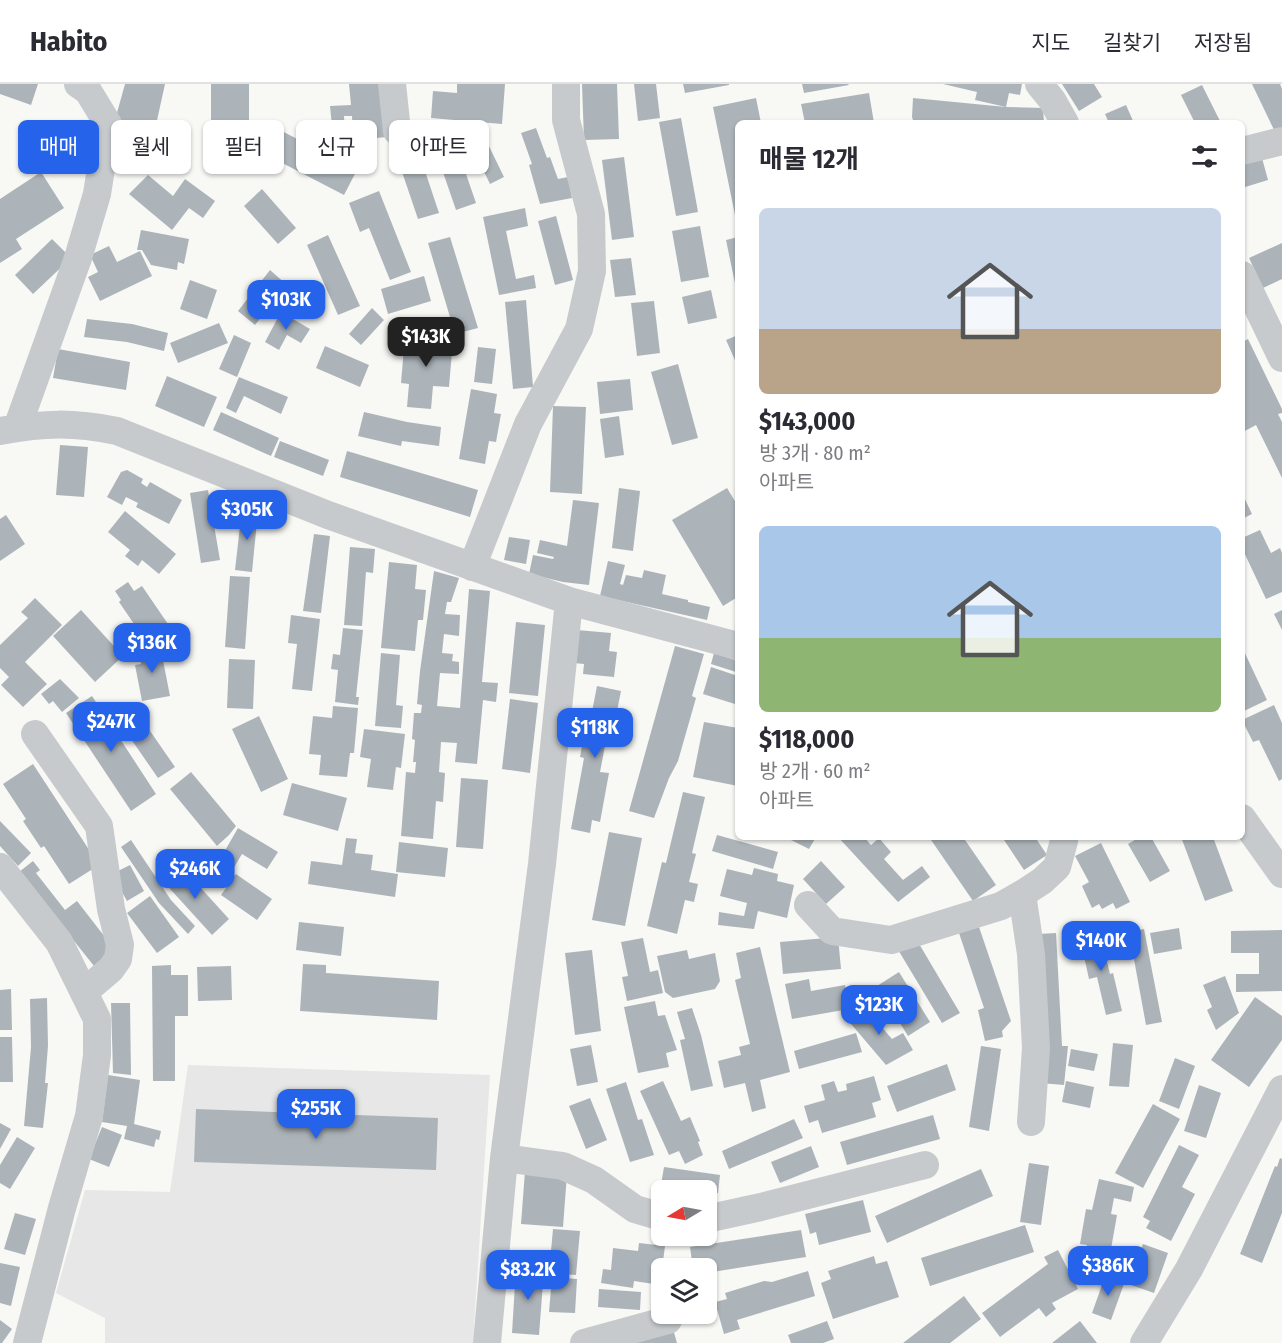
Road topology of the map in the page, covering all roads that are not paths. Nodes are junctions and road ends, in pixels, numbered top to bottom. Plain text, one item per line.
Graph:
1 (78, 84) edge
2 (392, 84) edge
3 (566, 84) edge
4 (1039, 84) edge
5 (396, 120) edge
6 (1063, 120) edge
7 (1282, 141) edge
8 (1245, 150) edge
9 (1245, 281) edge
10 (1282, 358) edge
11 (9, 430) edge
12 (472, 567) junction
13 (569, 601) junction
14 (735, 645) edge
15 (35, 734) dead end
16 (1245, 822) edge
17 (1064, 840) edge
18 (0, 867) edge
19 (1282, 874) edge
20 (1022, 894) junction
21 (808, 905) dead end
22 (84, 992) junction
23 (1282, 1089) edge
24 (1031, 1122) dead end
25 (504, 1158) junction
26 (926, 1165) dead end
27 (651, 1214) edge
28 (717, 1216) edge
29 (653, 1324) edge
30 (27, 1343) edge
31 (487, 1343) edge
32 (584, 1343) edge
33 (1144, 1343) edge

1 - 11 street
2 - 5 street
3 - 12 street
4 - 6 street
7 - 8 street
9 - 10 street
11 - 12 street
12 - 13 street
13 - 14 street
13 - 25 street
15 - 22 street
16 - 19 street
17 - 20 street
18 - 22 street
20 - 21 street
20 - 24 street
22 - 30 street
23 - 33 street
25 - 27 street
25 - 31 street
26 - 28 street
29 - 32 street

